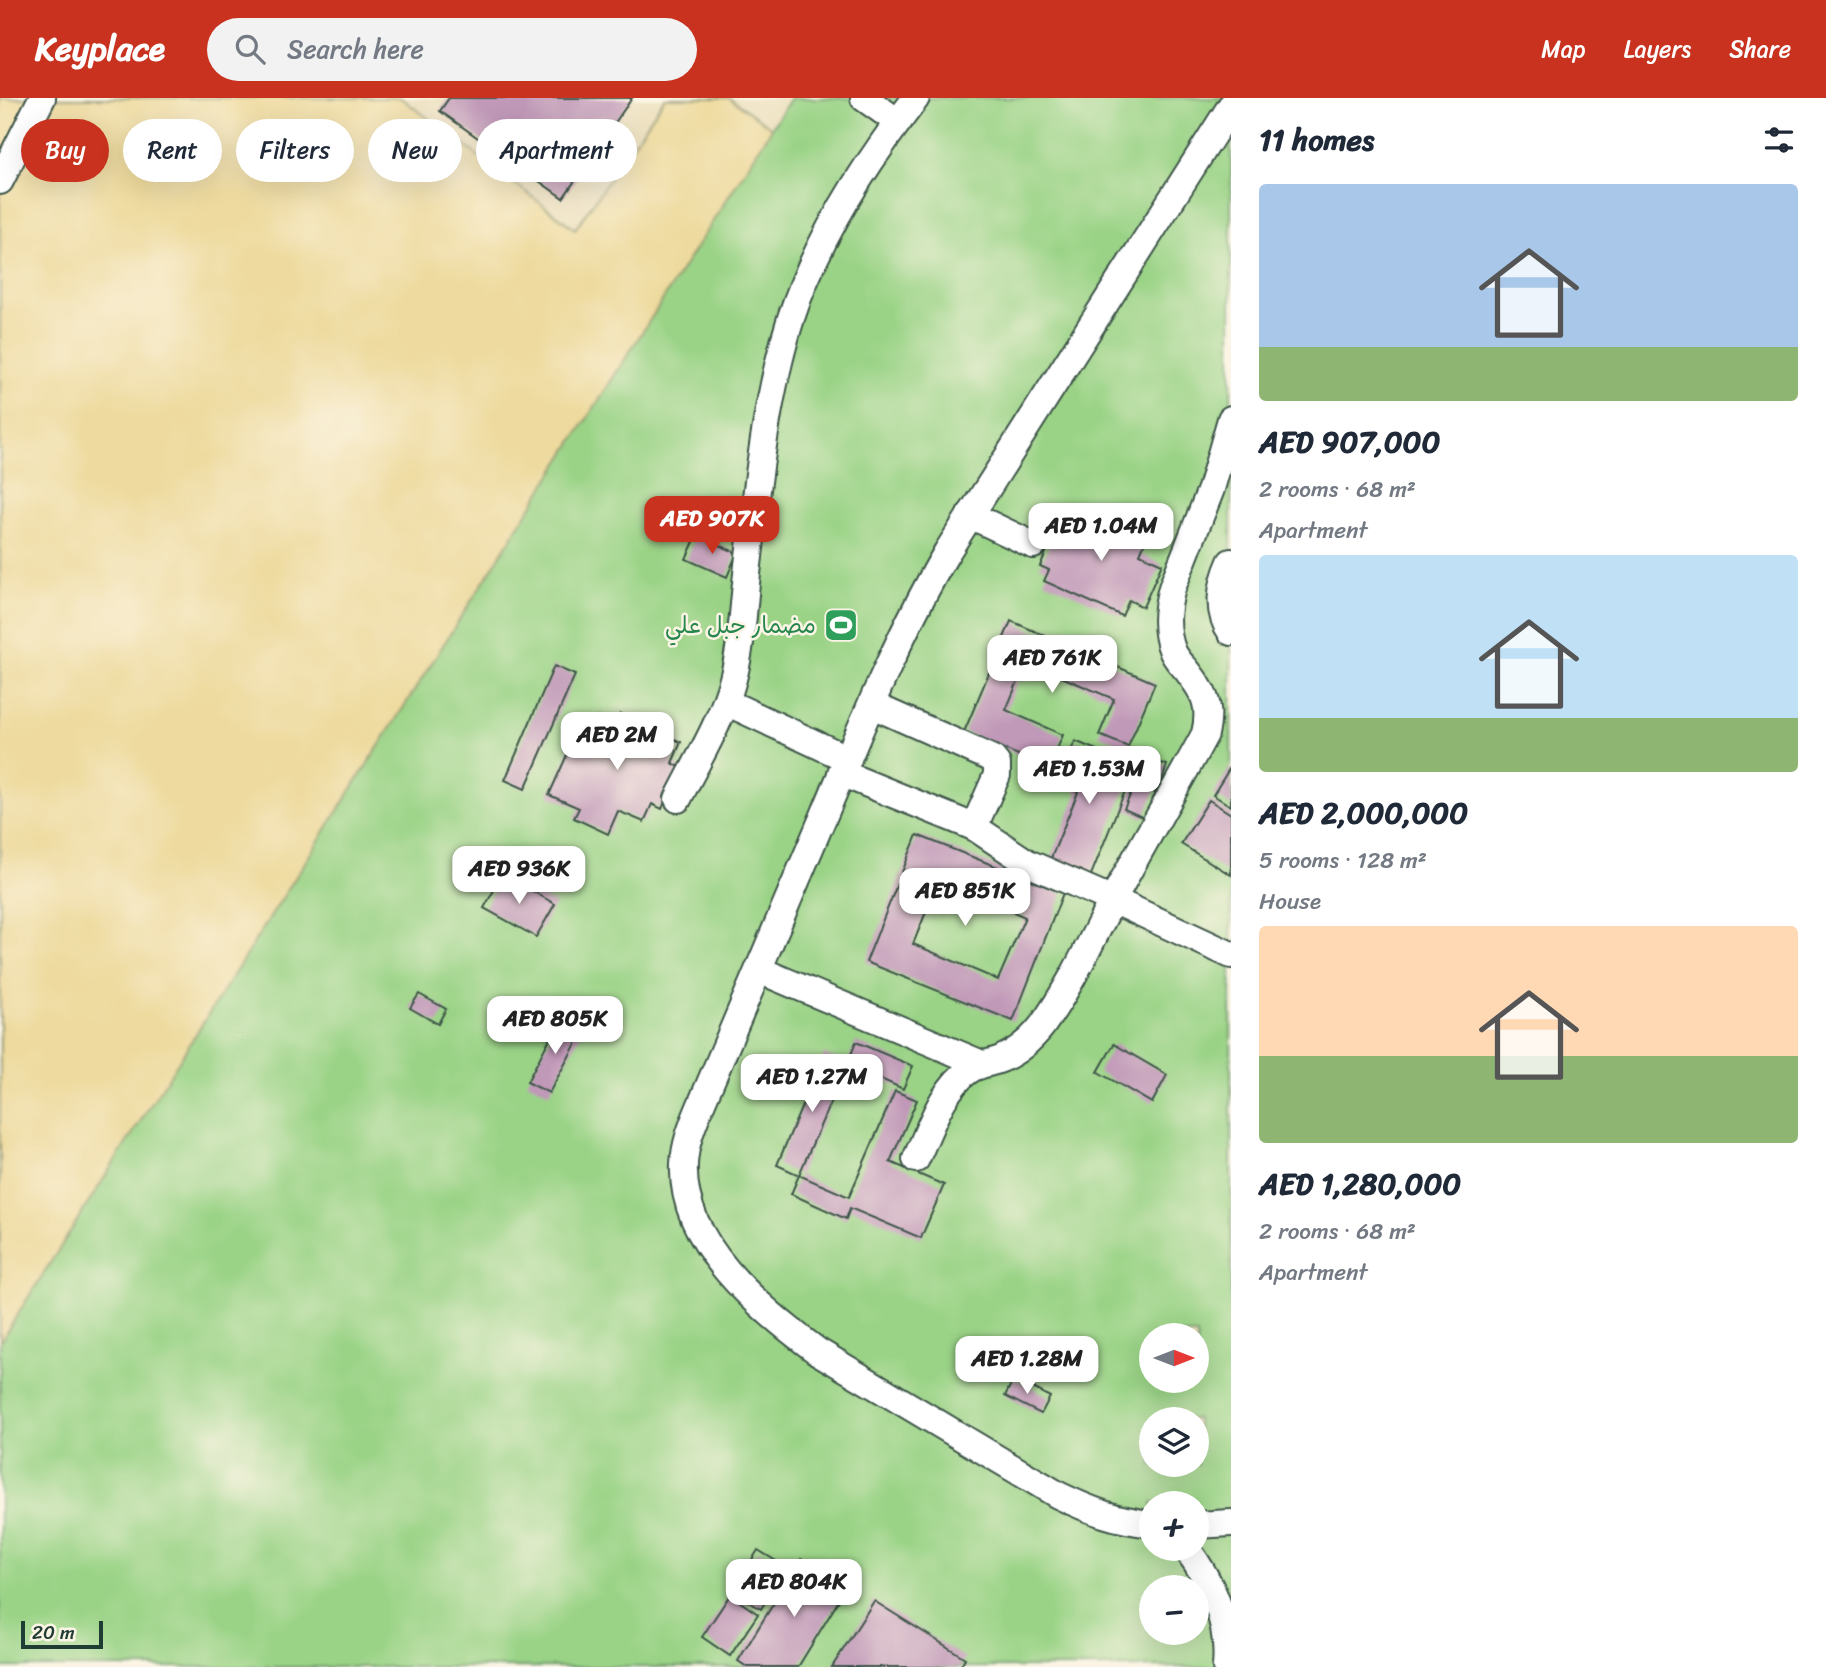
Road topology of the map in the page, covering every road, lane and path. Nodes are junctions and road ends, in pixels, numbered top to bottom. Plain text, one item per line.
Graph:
1 (42, 98) edge
2 (864, 98) edge
3 (916, 98) edge
4 (1231, 106) edge
5 (898, 122) junction
6 (0, 181) edge
7 (1231, 419) edge
8 (970, 515) junction
9 (1033, 545) dead end
10 (1231, 562) edge
11 (1231, 632) edge
12 (726, 702) junction
13 (872, 705) junction
14 (1208, 708) junction
15 (1231, 721) edge
16 (845, 766) junction
17 (678, 799) dead end
18 (974, 827) junction
19 (1113, 900) junction
20 (1231, 955) edge
21 (758, 970) junction
22 (982, 1064) junction
23 (916, 1159) dead end
24 (1139, 1523) edge
25 (1231, 1523) edge
26 (1209, 1524) edge
27 (1196, 1561) edge
28 (1225, 1610) edge
29 (1226, 1667) edge

1 - 6 lane
2 - 5 lane
3 - 5 lane
4 - 8 lane
5 - 12 lane
7 - 14 lane
8 - 9 lane
8 - 13 lane
10 - 11 lane
12 - 16 lane
12 - 17 lane
13 - 16 lane
13 - 18 lane
14 - 15 lane
14 - 19 lane
16 - 18 lane
16 - 21 lane
18 - 19 lane
19 - 20 lane
19 - 22 lane
21 - 22 lane
21 - 24 lane
22 - 23 lane
25 - 26 lane
27 - 28 lane
28 - 29 lane

